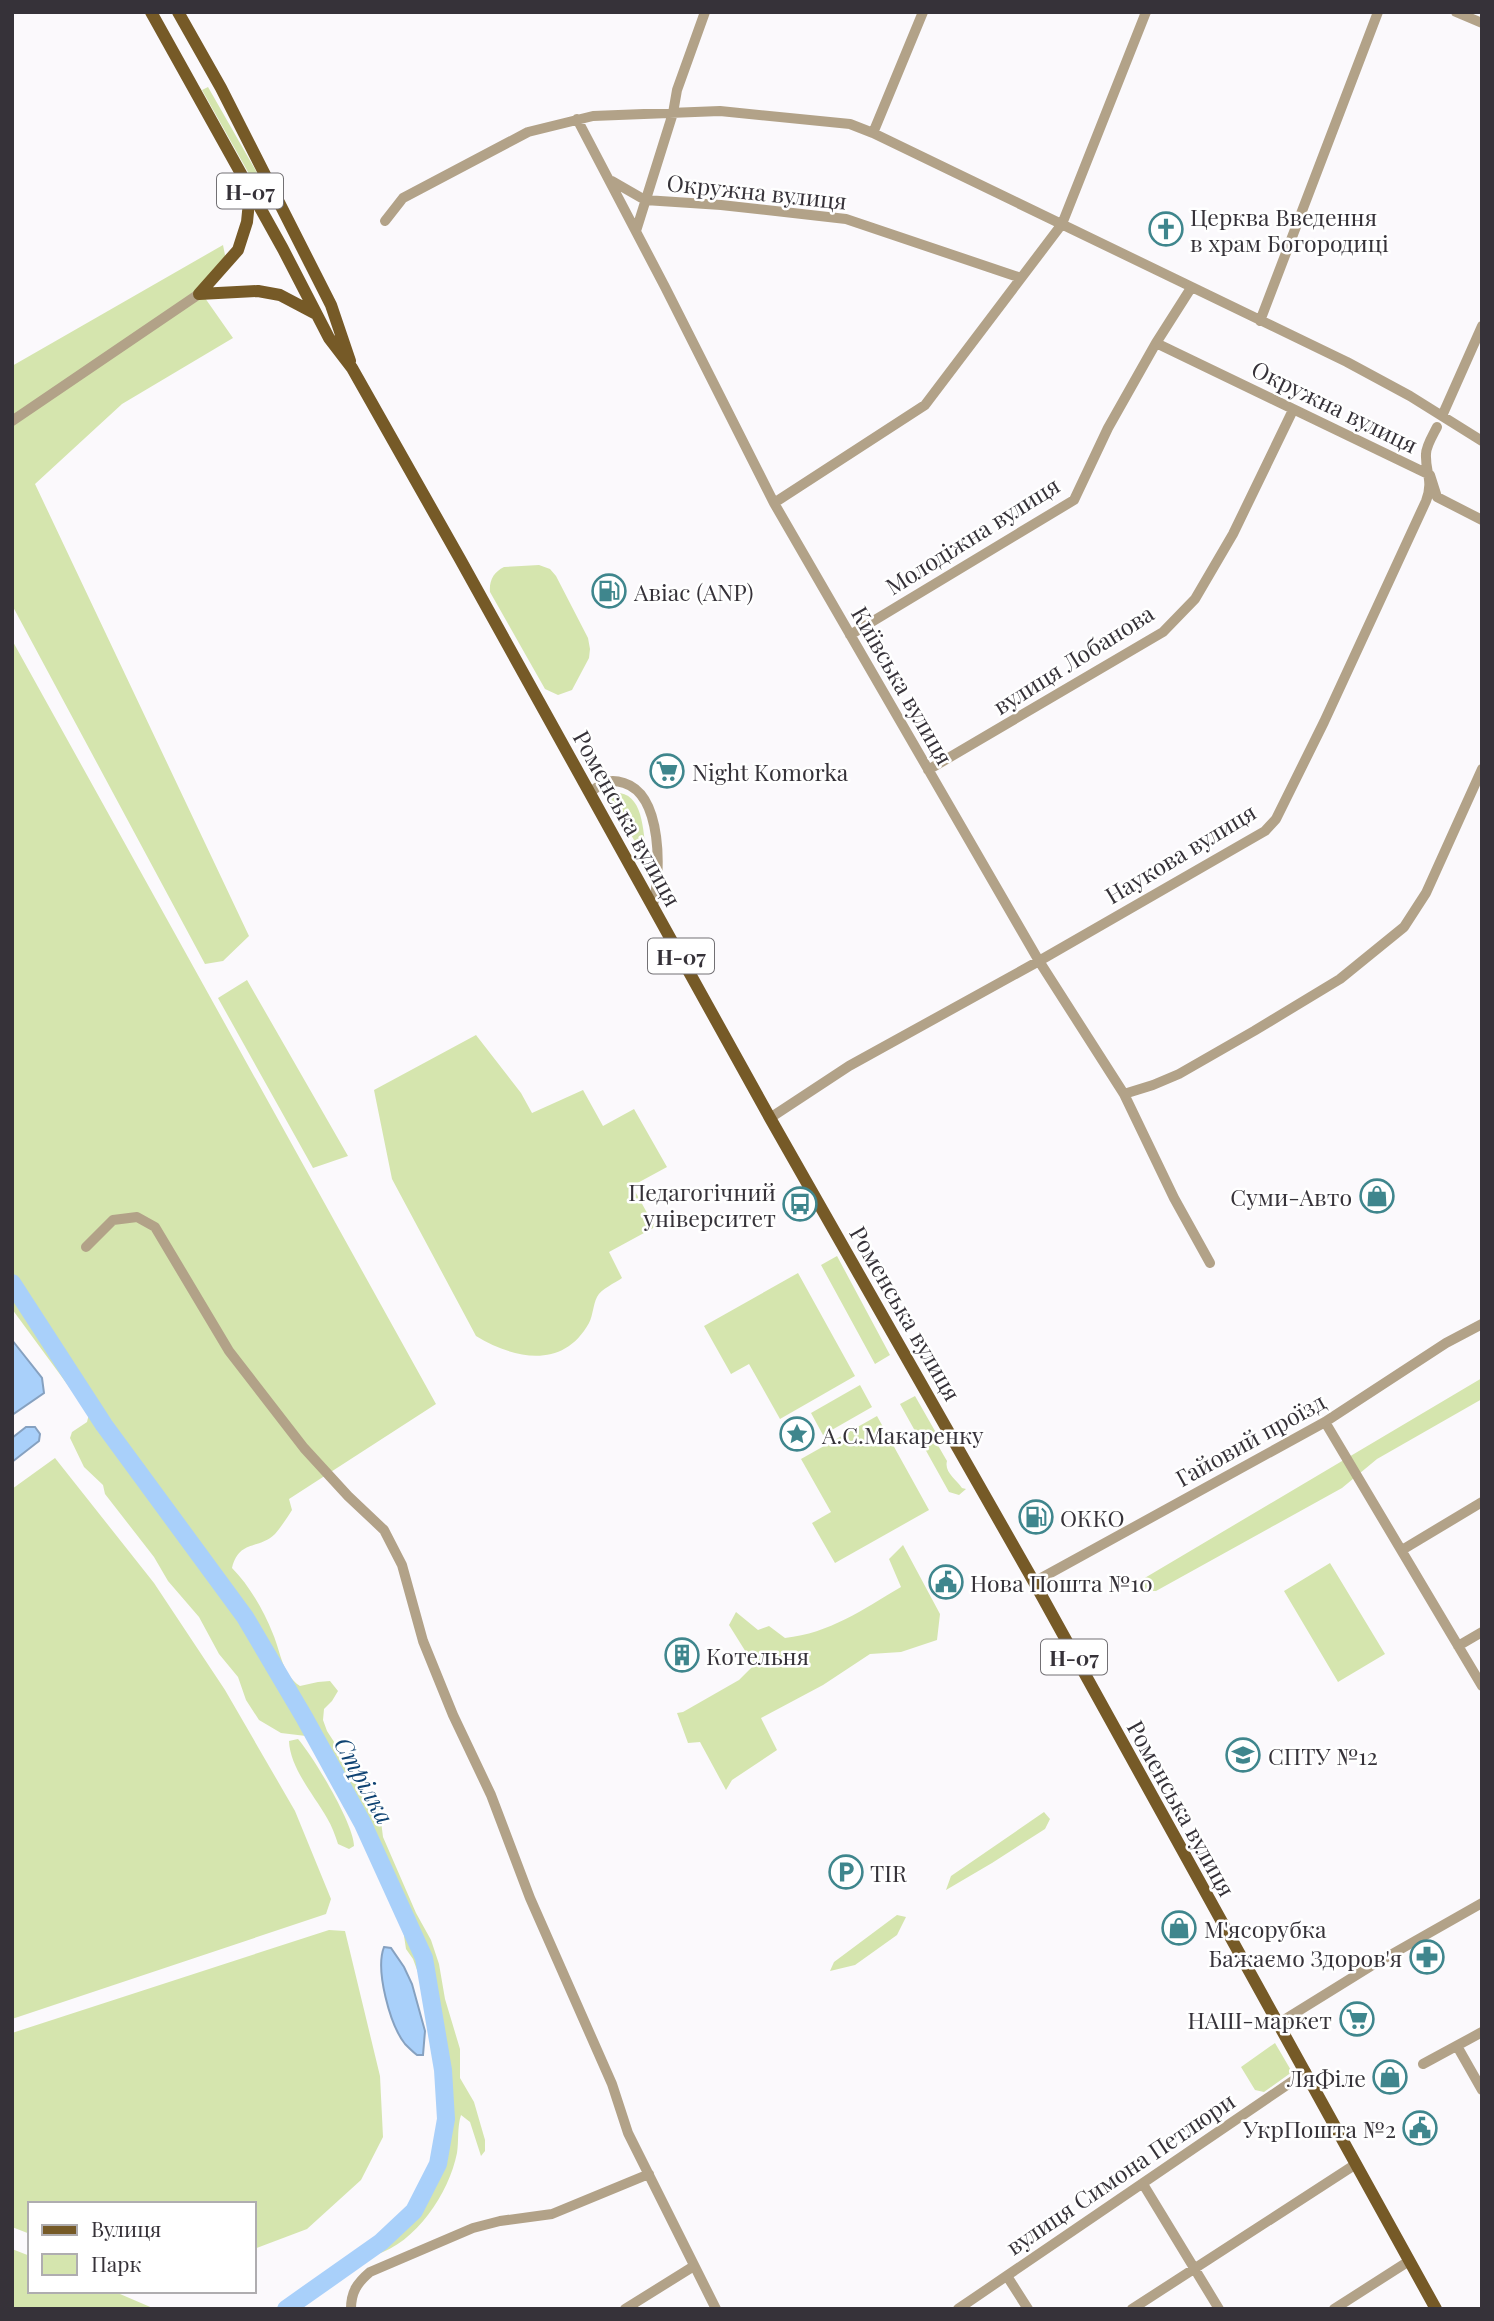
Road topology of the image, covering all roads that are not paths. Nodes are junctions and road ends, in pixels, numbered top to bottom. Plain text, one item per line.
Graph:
1 (151, 12) edge
2 (178, 12) edge
3 (705, 12) edge
4 (923, 12) edge
5 (1146, 12) edge
6 (1378, 12) edge
7 (1456, 12) edge
8 (1476, 18) edge
9 (673, 113) junction
10 (577, 119) junction
11 (873, 132) junction
12 (611, 180) junction
13 (250, 192) junction
14 (645, 200) junction
15 (385, 221) dead end
16 (1062, 225) junction
17 (636, 231) junction
18 (1021, 278) junction
19 (1191, 288) junction
20 (199, 294) junction
21 (317, 314) junction
22 (1260, 321) junction
23 (1482, 326) edge
24 (1156, 343) junction
25 (352, 368) junction
26 (1293, 410) junction
27 (12, 421) edge
28 (1439, 422) junction
29 (1482, 441) edge
30 (1430, 475) junction
31 (774, 503) junction
32 (1482, 520) edge
33 (850, 635) junction
34 (1482, 769) edge
35 (928, 770) junction
36 (590, 793) junction
37 (653, 905) junction
38 (1039, 961) junction
39 (1124, 1094) junction
40 (770, 1118) junction
41 (86, 1247) dead end
42 (1210, 1263) dead end
43 (1482, 1324) edge
44 (1325, 1422) junction
45 (1482, 1502) edge
46 (1402, 1550) junction
47 (1034, 1582) junction
48 (1482, 1632) edge
49 (1458, 1646) junction
50 (1482, 1686) edge
51 (1482, 1903) edge
52 (1279, 2023) junction
53 (1482, 2032) edge
54 (1457, 2046) junction
55 (1423, 2064) dead end
56 (1306, 2072) junction
57 (1482, 2090) edge
58 (1356, 2164) junction
59 (649, 2174) junction
60 (1143, 2184) junction
61 (1409, 2261) junction
62 (694, 2266) junction
63 (1194, 2268) junction
64 (1007, 2276) junction
65 (351, 2309) edge
66 (625, 2309) edge
67 (716, 2309) edge
68 (958, 2309) edge
69 (1028, 2309) edge
70 (1132, 2309) edge
71 (1219, 2309) edge
72 (1334, 2309) edge
73 (1436, 2309) edge

1 - 13 main road, Н-07
2 - 25 main road, Н-07
3 - 9 street
4 - 11 street
5 - 16 street
6 - 22 street
7 - 8 street
9 - 10 street
9 - 11 street
9 - 14 street
10 - 12 street, Київська вулиця
10 - 15 street
11 - 16 street
12 - 14 street, Окружна вулиця
12 - 17 street, Київська вулиця
13 - 20 main road
13 - 21 main road, Н-07
14 - 17 street
14 - 18 street, Окружна вулиця
16 - 18 street
16 - 19 street
17 - 31 street, Київська вулиця
18 - 31 street
19 - 22 street
19 - 24 street, Молодіжна вулиця
20 - 21 main road
20 - 27 street
21 - 25 main road, Н-07
22 - 28 street
23 - 28 street, Наукова вулиця
24 - 26 street, Окружна вулиця
24 - 33 street, Молодіжна вулиця
25 - 36 main road, Роменська вулиця / Н-07
26 - 30 street, Окружна вулиця
26 - 35 street, вулиця Лобанова
28 - 29 street
28 - 30 street, Наукова вулиця
30 - 32 street, Окружна вулиця
30 - 38 street, Наукова вулиця
31 - 33 street, Київська вулиця
33 - 35 street, Київська вулиця
34 - 39 street
35 - 38 street, Київська вулиця
36 - 37 main road, Роменська вулиця / Н-07
36 - 37 street
37 - 40 main road, Роменська вулиця / Н-07
38 - 39 street, Київська вулиця
38 - 40 street, Наукова вулиця
39 - 42 street, Київська вулиця
40 - 47 main road, Роменська вулиця / Н-07
41 - 59 street
43 - 44 street, Гайовий проїзд
44 - 46 street
44 - 47 street, Гайовий проїзд
45 - 46 street
46 - 49 street
47 - 52 main road, Роменська вулиця / Н-07
48 - 49 street
49 - 50 street
51 - 52 street
52 - 56 main road, Роменська вулиця / Н-07
53 - 54 street
54 - 55 street
54 - 57 street
56 - 58 main road, Роменська вулиця / Н-07
56 - 60 street, вулиця Симона Петлюри
58 - 61 main road, Роменська вулиця / Н-07
58 - 63 street
59 - 62 street
59 - 65 street
60 - 63 street
60 - 64 street, вулиця Симона Петлюри
61 - 72 street
61 - 73 main road, Роменська вулиця / Н-07
62 - 66 street
62 - 67 street
63 - 70 street
63 - 71 street
64 - 68 street, вулиця Симона Петлюри
64 - 69 street

